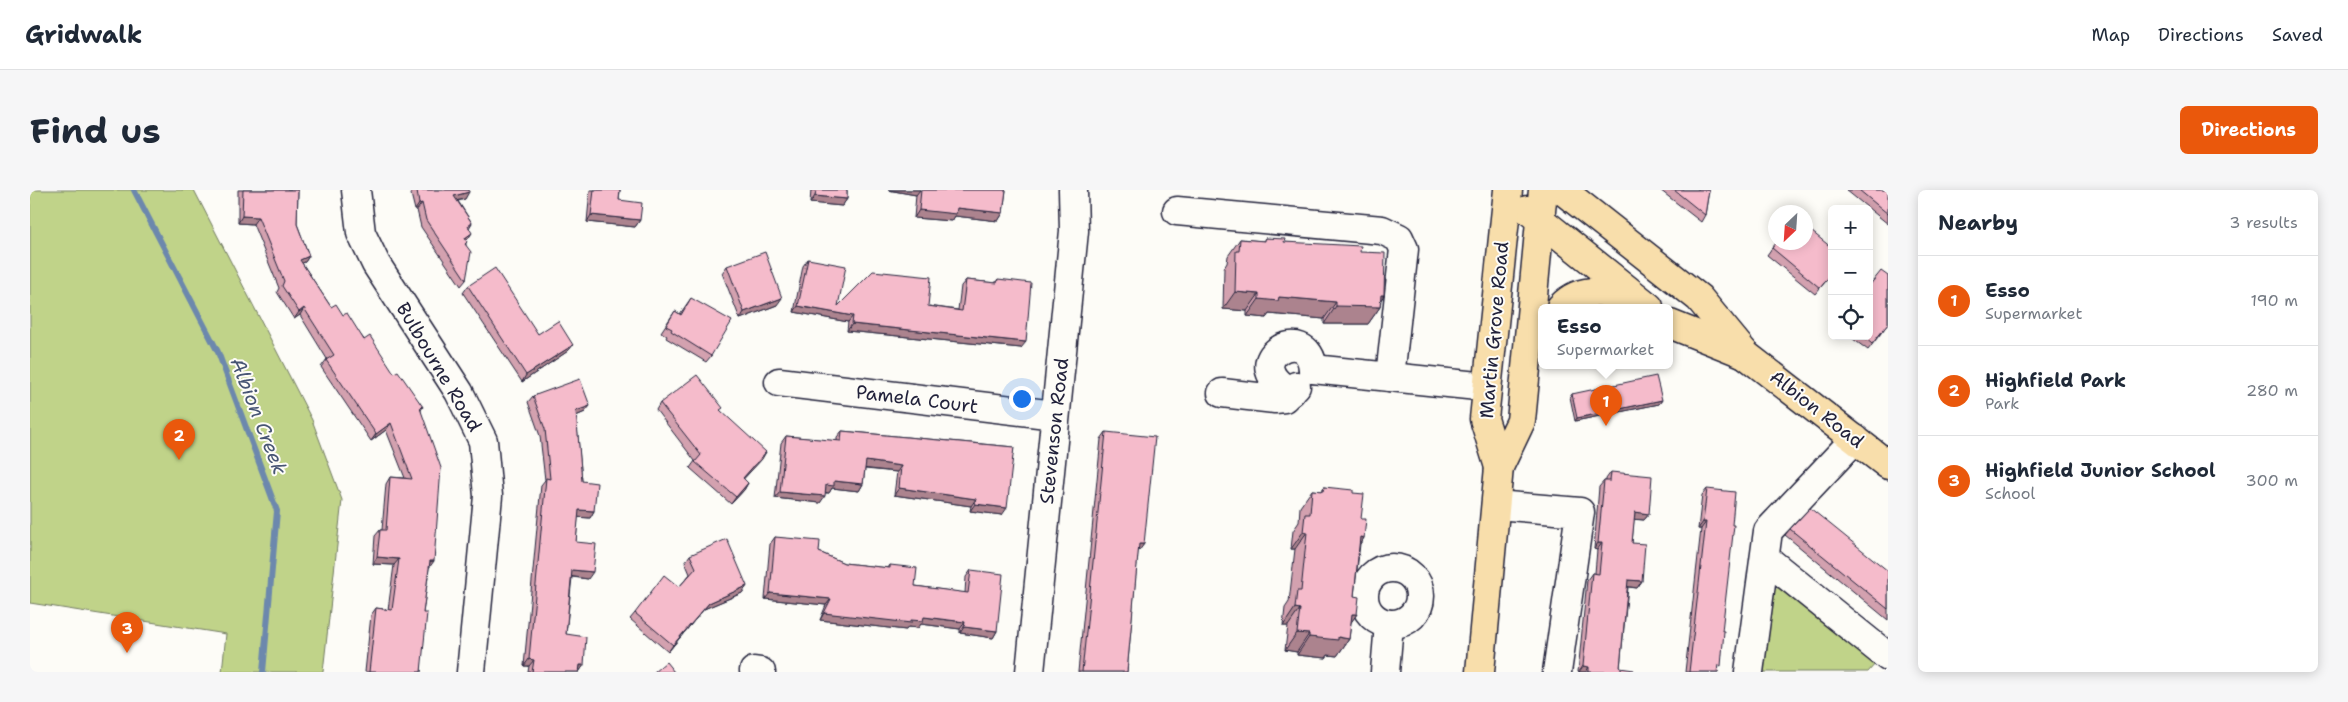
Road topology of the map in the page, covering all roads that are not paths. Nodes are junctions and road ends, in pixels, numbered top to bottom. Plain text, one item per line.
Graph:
1 (356, 190) edge
2 (1073, 190) edge
3 (1543, 190) edge
4 (1562, 190) edge
5 (1506, 191) edge
6 (1177, 210) dead end
7 (1540, 219) junction
8 (1565, 304) edge
9 (1646, 304) edge
10 (1673, 325) edge
11 (1538, 344) edge
12 (1746, 355) junction
13 (1526, 367) junction
14 (1313, 369) junction
15 (1390, 377) junction
16 (779, 382) dead end
17 (1487, 387) junction
18 (1291, 392) junction
19 (1222, 393) dead end
20 (1055, 416) junction
21 (1855, 439) junction
22 (1888, 465) edge
23 (1499, 468) junction
24 (1496, 504) junction
25 (1765, 558) junction
26 (1389, 624) dead end
27 (1888, 657) edge
28 (1888, 665) edge
29 (754, 671) edge
30 (471, 672) edge
31 (761, 672) edge
32 (1030, 672) edge
33 (1385, 672) edge
34 (1480, 672) edge
35 (1557, 672) edge
36 (1749, 672) edge
37 (1882, 672) edge

1 - 30 street, Bulbourne Road
2 - 20 street, Stevenson Road
3 - 7 main road, Martin Grove Road
4 - 12 main road, Albion Road
5 - 7 main road
5 - 17 main road, Martin Grove Road
6 - 15 street
7 - 9 main road
7 - 13 main road, Martin Grove Road
8 - 9 main road
10 - 12 main road, Albion Road
11 - 13 main road
12 - 21 main road, Albion Road
13 - 23 main road, Martin Grove Road
14 - 15 street
14 - 18 street
14 - 18 street
15 - 17 street
16 - 20 street, Pamela Court
17 - 23 main road, Martin Grove Road
18 - 19 street
20 - 32 street, Stevenson Road
21 - 22 main road, Albion Road
21 - 25 street
23 - 24 main road, Martin Grove Road
24 - 34 main road, Martin Grove Road
24 - 35 street
25 - 27 street
25 - 36 street
26 - 33 street
28 - 37 street
29 - 31 street

